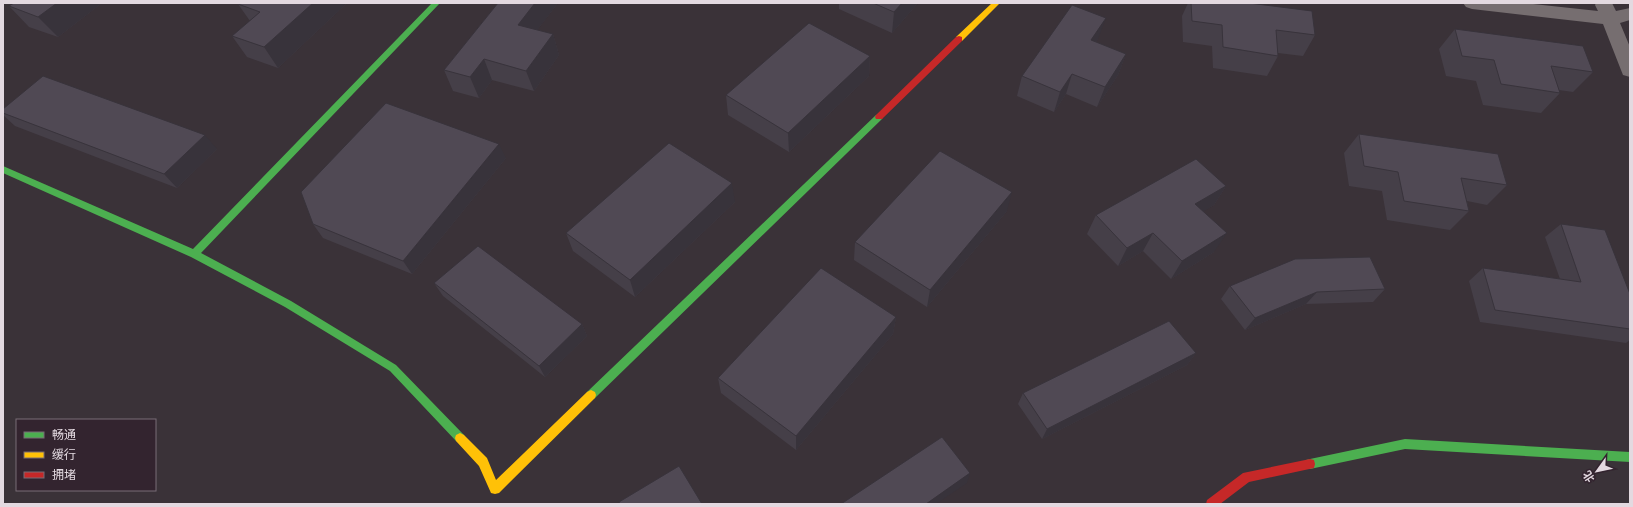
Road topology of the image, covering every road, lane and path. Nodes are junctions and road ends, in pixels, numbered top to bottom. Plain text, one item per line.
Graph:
1 (436, 3) edge
2 (996, 3) edge
3 (1472, 3) edge
4 (1584, 3) edge
5 (1606, 11) edge
6 (1630, 14) edge
7 (1630, 34) edge
8 (1630, 70) edge
9 (3, 169) edge
10 (194, 254) junction
11 (1630, 457) edge
12 (1211, 504) edge

1 - 10 street
2 - 10 street
3 - 5 street
4 - 5 street
5 - 6 street
5 - 7 street
5 - 8 street
9 - 10 street
11 - 12 street

